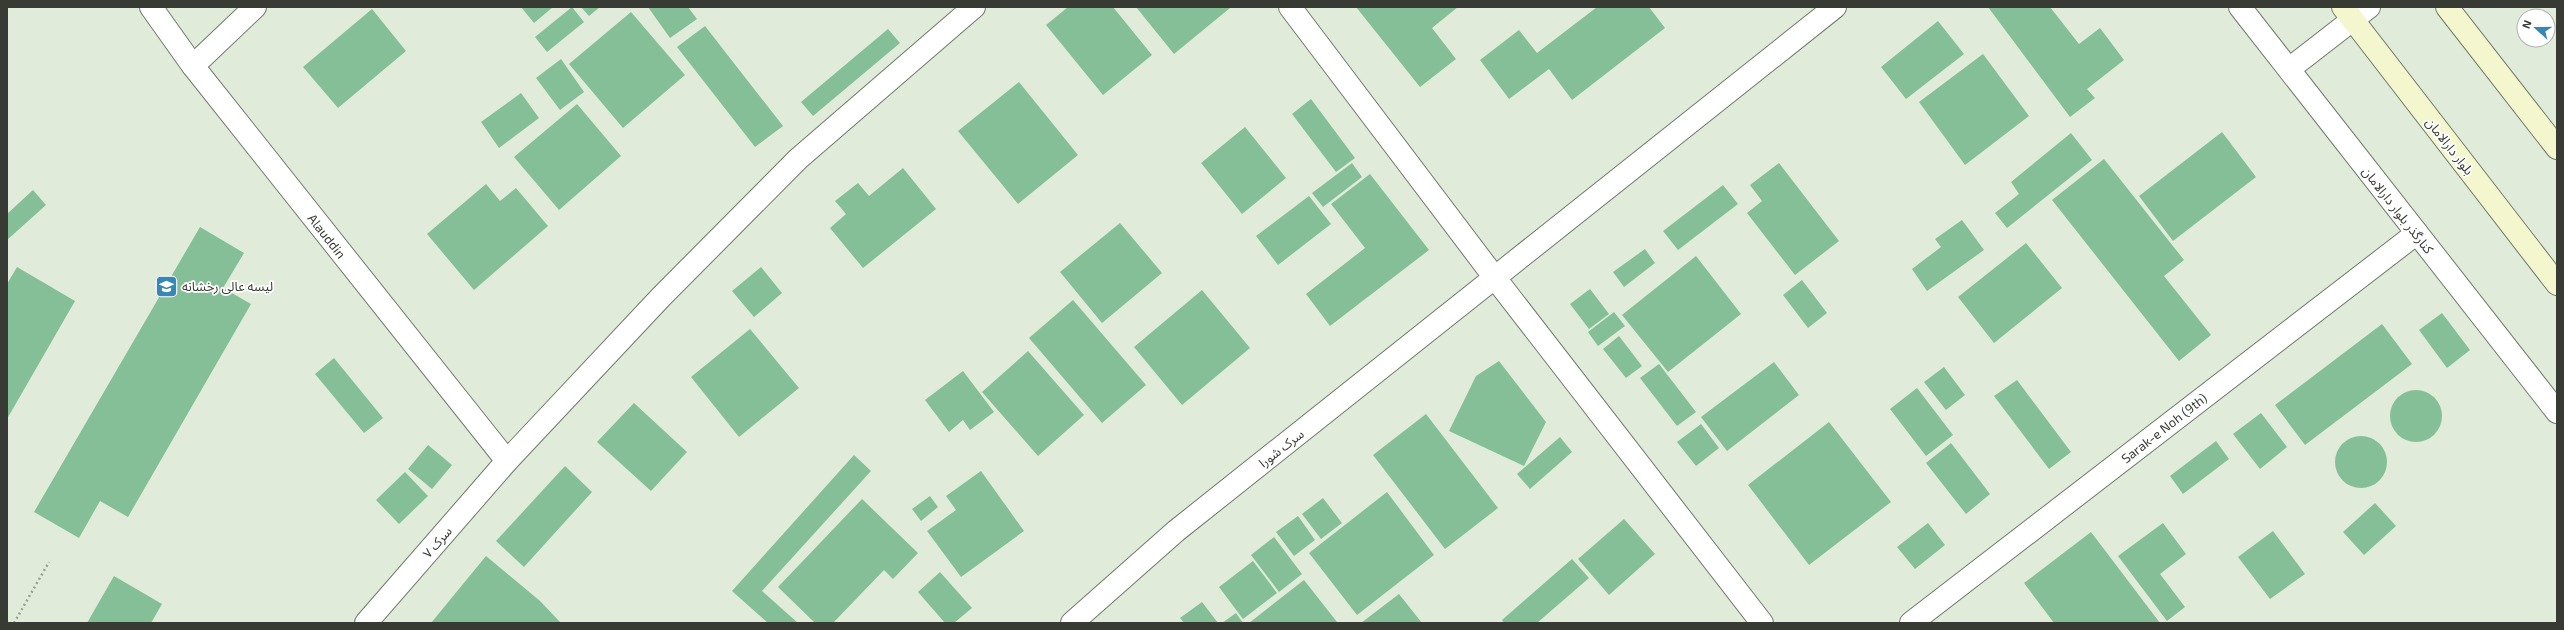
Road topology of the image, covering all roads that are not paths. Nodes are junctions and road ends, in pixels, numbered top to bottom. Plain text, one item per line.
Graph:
1 (151, 7) edge
2 (255, 7) edge
3 (974, 7) edge
4 (1290, 7) edge
5 (1835, 7) edge
6 (2240, 7) edge
7 (2447, 7) edge
8 (2355, 11) edge
9 (193, 66) junction
10 (2289, 70) junction
11 (2557, 148) edge
12 (2417, 233) junction
13 (1495, 278) junction
14 (2557, 284) edge
15 (2557, 412) edge
16 (507, 461) junction
17 (366, 623) edge
18 (1072, 623) edge
19 (1762, 623) edge
20 (1911, 623) edge

1 - 9 street, Alauddin
2 - 9 street
3 - 16 street, سرک ۷
4 - 13 street
5 - 13 street, سرک شورا
6 - 10 street, کنارگذر بلوار دارالامان
7 - 11 main road
8 - 10 street
8 - 14 main road, بلوار دارالامان
9 - 16 street, Alauddin
10 - 12 street, کنارگذر بلوار دارالامان
12 - 15 street, کنارگذر بلوار دارالامان
12 - 20 street, Sarak-e Noh (9th)
13 - 18 street, سرک شورا
13 - 19 street
16 - 17 street, سرک ۷

